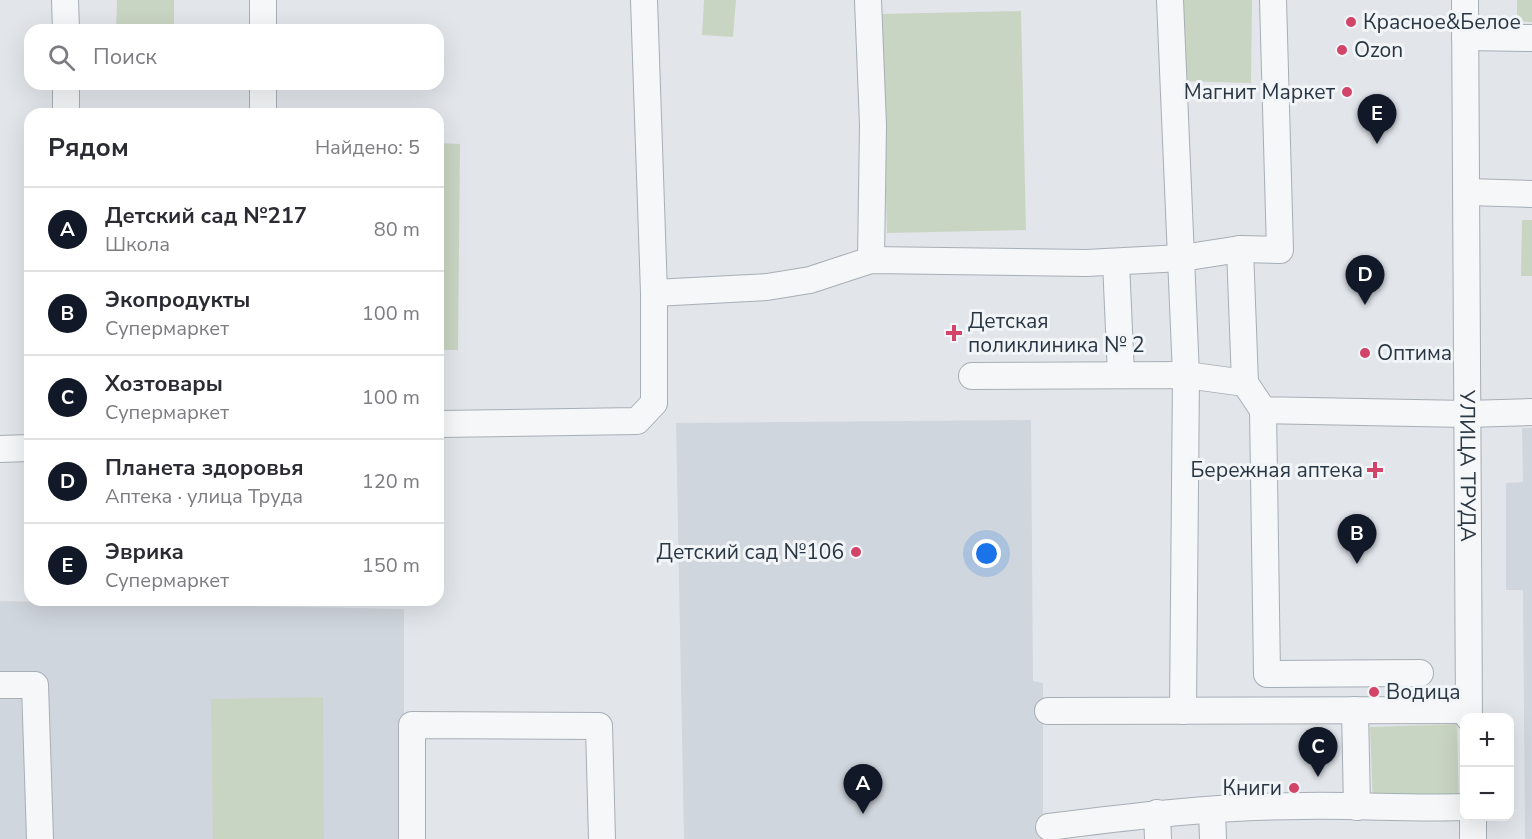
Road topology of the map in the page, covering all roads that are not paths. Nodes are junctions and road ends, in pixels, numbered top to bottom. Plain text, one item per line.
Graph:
1 (66, 0) edge
2 (263, 0) edge
3 (644, 0) edge
4 (868, 0) edge
5 (1170, 0) edge
6 (1274, 0) edge
7 (1465, 0) edge
8 (66, 24) edge
9 (263, 24) edge
10 (1465, 37) junction
11 (1532, 38) edge
12 (66, 90) edge
13 (263, 90) edge
14 (66, 108) edge
15 (263, 108) edge
16 (1467, 192) junction
17 (1532, 195) edge
18 (1240, 249) junction
19 (1182, 258) junction
20 (871, 260) junction
21 (1116, 262) junction
22 (654, 293) junction
23 (1121, 375) junction
24 (1186, 375) junction
25 (972, 376) dead end
26 (1245, 383) junction
27 (1263, 410) junction
28 (1532, 412) edge
29 (1467, 414) junction
30 (444, 424) edge
31 (24, 448) edge
32 (0, 449) edge
33 (1420, 673) dead end
34 (1310, 674) junction
35 (0, 685) edge
36 (1311, 710) junction
37 (1355, 710) junction
38 (1048, 711) dead end
39 (1183, 711) junction
40 (1468, 713) edge
41 (1460, 714) edge
42 (1357, 807) junction
43 (1460, 807) edge
44 (1212, 810) junction
45 (1157, 813) junction
46 (1473, 821) edge
47 (1049, 827) dead end
48 (40, 839) edge
49 (412, 839) edge
50 (602, 839) edge
51 (1158, 839) edge
52 (1214, 839) edge
53 (1473, 839) edge

1 - 8 street
2 - 9 street
3 - 22 street
4 - 20 street
5 - 19 street
6 - 18 street
7 - 10 street, УЛИЦА ТРУДА
10 - 11 street
10 - 16 street, УЛИЦА ТРУДА
12 - 14 street
13 - 15 street
16 - 17 street
16 - 29 street, УЛИЦА ТРУДА
18 - 19 street
18 - 26 street
19 - 21 street
19 - 24 street
20 - 21 street
20 - 22 street
21 - 23 street
22 - 30 street
23 - 24 street
23 - 25 street
24 - 26 street
24 - 39 street
26 - 27 street
27 - 29 street
27 - 34 street
28 - 29 street
29 - 40 street, УЛИЦА ТРУДА
31 - 32 street
33 - 34 street
34 - 36 street
35 - 48 street
36 - 37 street
36 - 39 street
37 - 41 street
37 - 42 street
38 - 39 street
42 - 43 street
42 - 44 street
44 - 45 street
44 - 52 street
45 - 47 street
45 - 51 street
46 - 53 street
49 - 50 street

